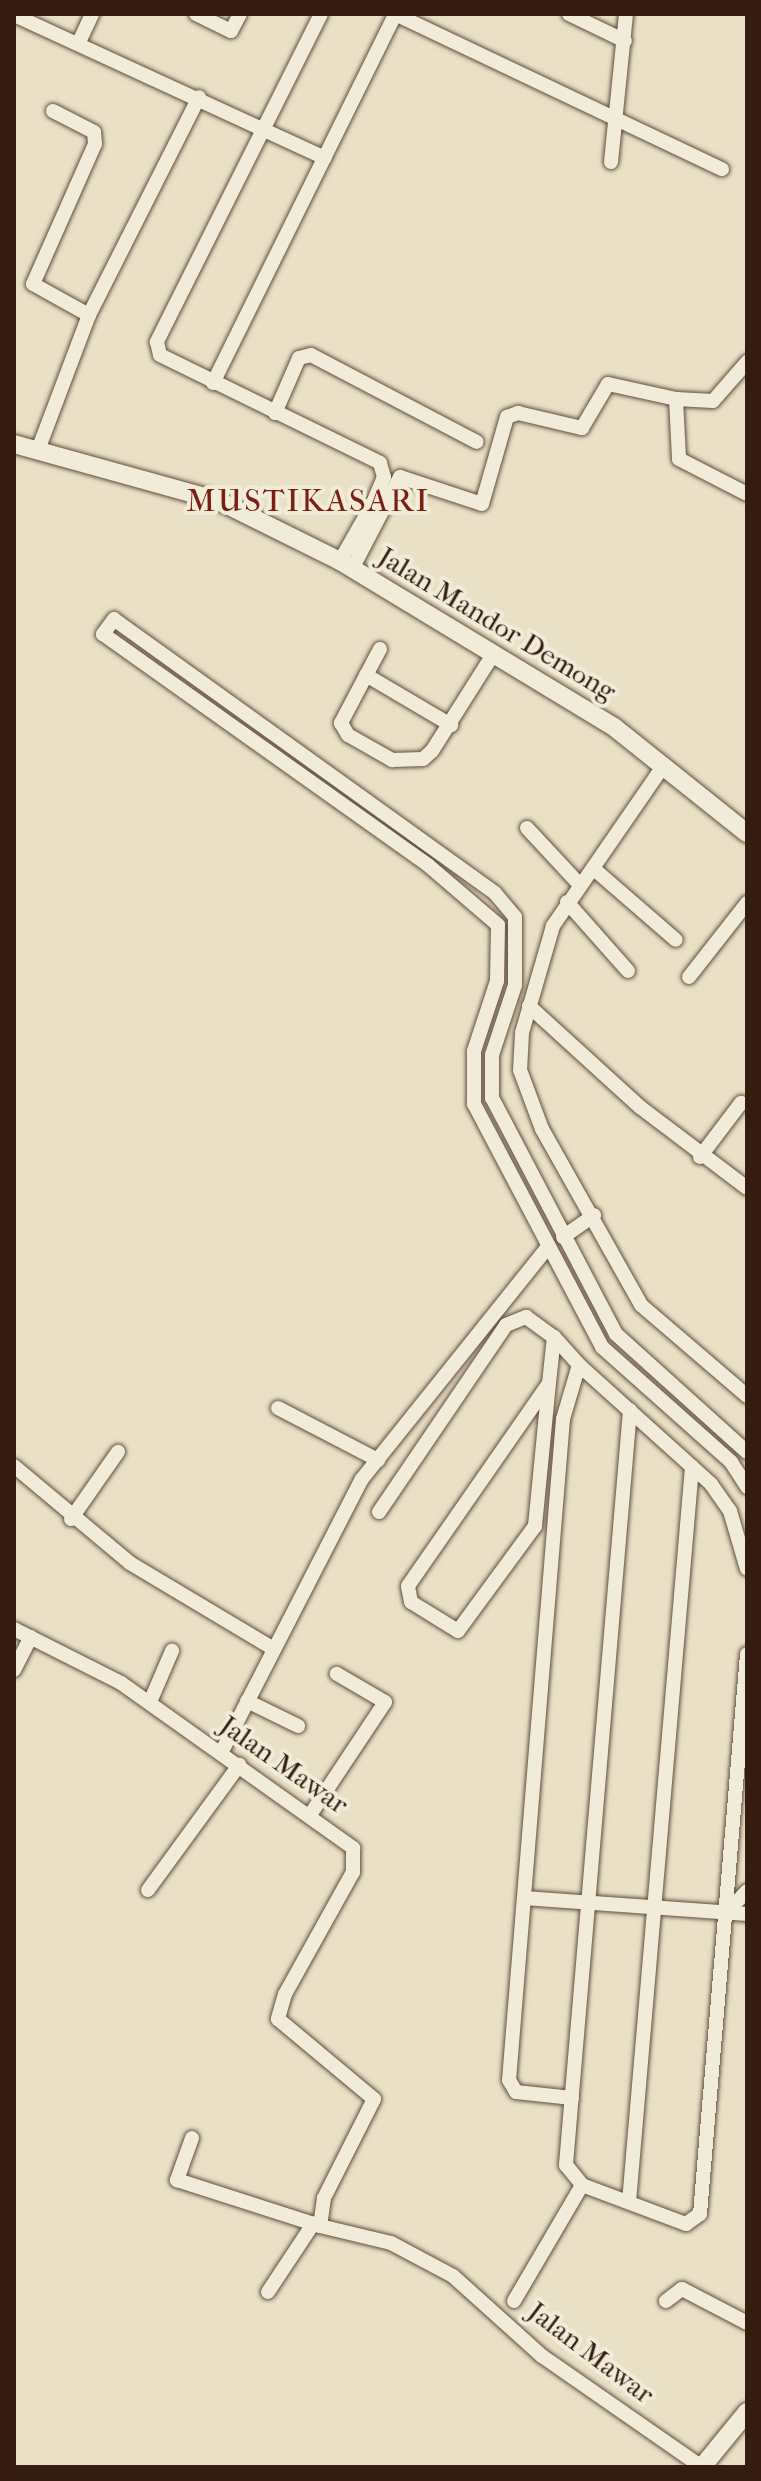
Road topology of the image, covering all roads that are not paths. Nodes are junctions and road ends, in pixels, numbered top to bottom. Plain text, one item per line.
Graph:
1 (92, 14) edge
2 (196, 14) edge
3 (240, 14) edge
4 (321, 14) edge
5 (395, 14) edge
6 (569, 14) edge
7 (626, 14) edge
8 (14, 15) edge
9 (80, 40) junction
10 (625, 41) junction
11 (199, 97) junction
12 (53, 111) dead end
13 (619, 115) junction
14 (267, 126) junction
15 (325, 158) junction
16 (611, 162) dead end
17 (722, 169) dead end
18 (89, 315) junction
19 (747, 362) edge
20 (213, 383) junction
21 (676, 399) junction
22 (275, 413) junction
23 (477, 442) dead end
24 (14, 444) edge
25 (38, 450) junction
26 (747, 494) edge
27 (346, 565) junction
28 (380, 649) dead end
29 (494, 653) junction
30 (366, 675) junction
31 (451, 725) junction
32 (664, 765) junction
33 (527, 828) dead end
34 (747, 833) edge
35 (439, 852) junction
36 (428, 865) junction
37 (594, 869) junction
38 (580, 885) junction
39 (567, 902) junction
40 (747, 903) edge
41 (676, 940) dead end
42 (628, 971) dead end
43 (689, 977) dead end
44 (529, 1006) junction
45 (741, 1103) dead end
46 (700, 1157) junction
47 (747, 1188) edge
48 (594, 1215) junction
49 (563, 1237) junction
50 (548, 1247) junction
51 (554, 1337) junction
52 (579, 1365) junction
53 (549, 1383) junction
54 (747, 1396) edge
55 (278, 1408) dead end
56 (630, 1410) junction
57 (734, 1440) junction
58 (118, 1452) dead end
59 (747, 1452) edge
60 (722, 1453) junction
61 (378, 1460) junction
62 (14, 1466) edge
63 (692, 1467) junction
64 (747, 1487) edge
65 (379, 1512) dead end
66 (71, 1519) junction
67 (535, 1526) junction
68 (554, 1528) junction
69 (747, 1569) edge
70 (14, 1629) edge
71 (31, 1637) junction
72 (272, 1648) junction
73 (172, 1651) dead end
74 (747, 1654) edge
75 (14, 1670) edge
76 (337, 1674) dead end
77 (247, 1701) junction
78 (150, 1702) junction
79 (298, 1726) dead end
80 (221, 1753) junction
81 (239, 1765) junction
82 (312, 1812) junction
83 (148, 1890) dead end
84 (747, 1891) edge
85 (524, 1898) junction
86 (589, 1903) junction
87 (654, 1909) junction
88 (747, 1914) edge
89 (725, 1915) junction
90 (572, 2098) junction
91 (192, 2138) dead end
92 (582, 2185) junction
93 (629, 2202) junction
94 (316, 2225) junction
95 (268, 2292) dead end
96 (514, 2301) dead end
97 (666, 2301) dead end
98 (747, 2323) edge
99 (747, 2412) edge
100 (702, 2467) edge

1 - 9 street
2 - 3 street
4 - 14 street
5 - 13 street
5 - 15 street
6 - 10 street
7 - 10 street
8 - 9 street
9 - 11 street
10 - 13 street
11 - 14 street
11 - 18 street
12 - 18 street
13 - 16 street
13 - 17 street
14 - 15 street
14 - 20 street
15 - 20 street
18 - 25 street
19 - 21 street
20 - 22 street
21 - 26 street
21 - 27 street
22 - 23 street
22 - 27 street
24 - 25 main road, Jalan Mandor Demong
25 - 27 main road, Jalan Mandor Demong
27 - 29 main road, Jalan Mandor Demong
28 - 30 street
29 - 31 street
29 - 32 main road, Jalan Mandor Demong
30 - 31 street
30 - 31 street
32 - 34 main road, Jalan Mandor Demong
32 - 37 street
33 - 38 street
35 - 36 street
35 - 36 street
35 - 49 street
36 - 50 street
37 - 38 street
37 - 41 street
38 - 39 street
39 - 42 street
39 - 44 street
40 - 43 street
44 - 46 street
44 - 48 street
45 - 46 street
46 - 47 street
48 - 49 street
48 - 54 street
49 - 57 street
50 - 60 street
50 - 61 street
51 - 52 street
51 - 53 street
51 - 65 street
52 - 56 street
52 - 68 street
53 - 67 street
53 - 67 street
55 - 61 street
56 - 63 street
56 - 86 street
57 - 59 street
57 - 60 street
58 - 66 street
60 - 64 street
61 - 72 street
62 - 66 street
63 - 69 street
63 - 87 street
66 - 72 street
67 - 68 street
68 - 85 street
70 - 71 street, Jalan Mawar
71 - 75 street
71 - 78 street, Jalan Mawar
72 - 77 street
73 - 78 street
74 - 89 street
76 - 82 street
77 - 79 street
77 - 80 street
78 - 80 street, Jalan Mawar
80 - 81 street, Jalan Mawar
81 - 82 street, Jalan Mawar
81 - 83 street
82 - 94 street, Jalan Mawar
84 - 89 street
85 - 86 street
85 - 90 street
86 - 87 street
86 - 90 street
87 - 89 street
87 - 93 street
88 - 89 street
89 - 93 street
90 - 92 street
91 - 94 street
92 - 93 street
92 - 96 street
94 - 95 street
94 - 100 street, Jalan Mawar
97 - 98 street
99 - 100 main road

